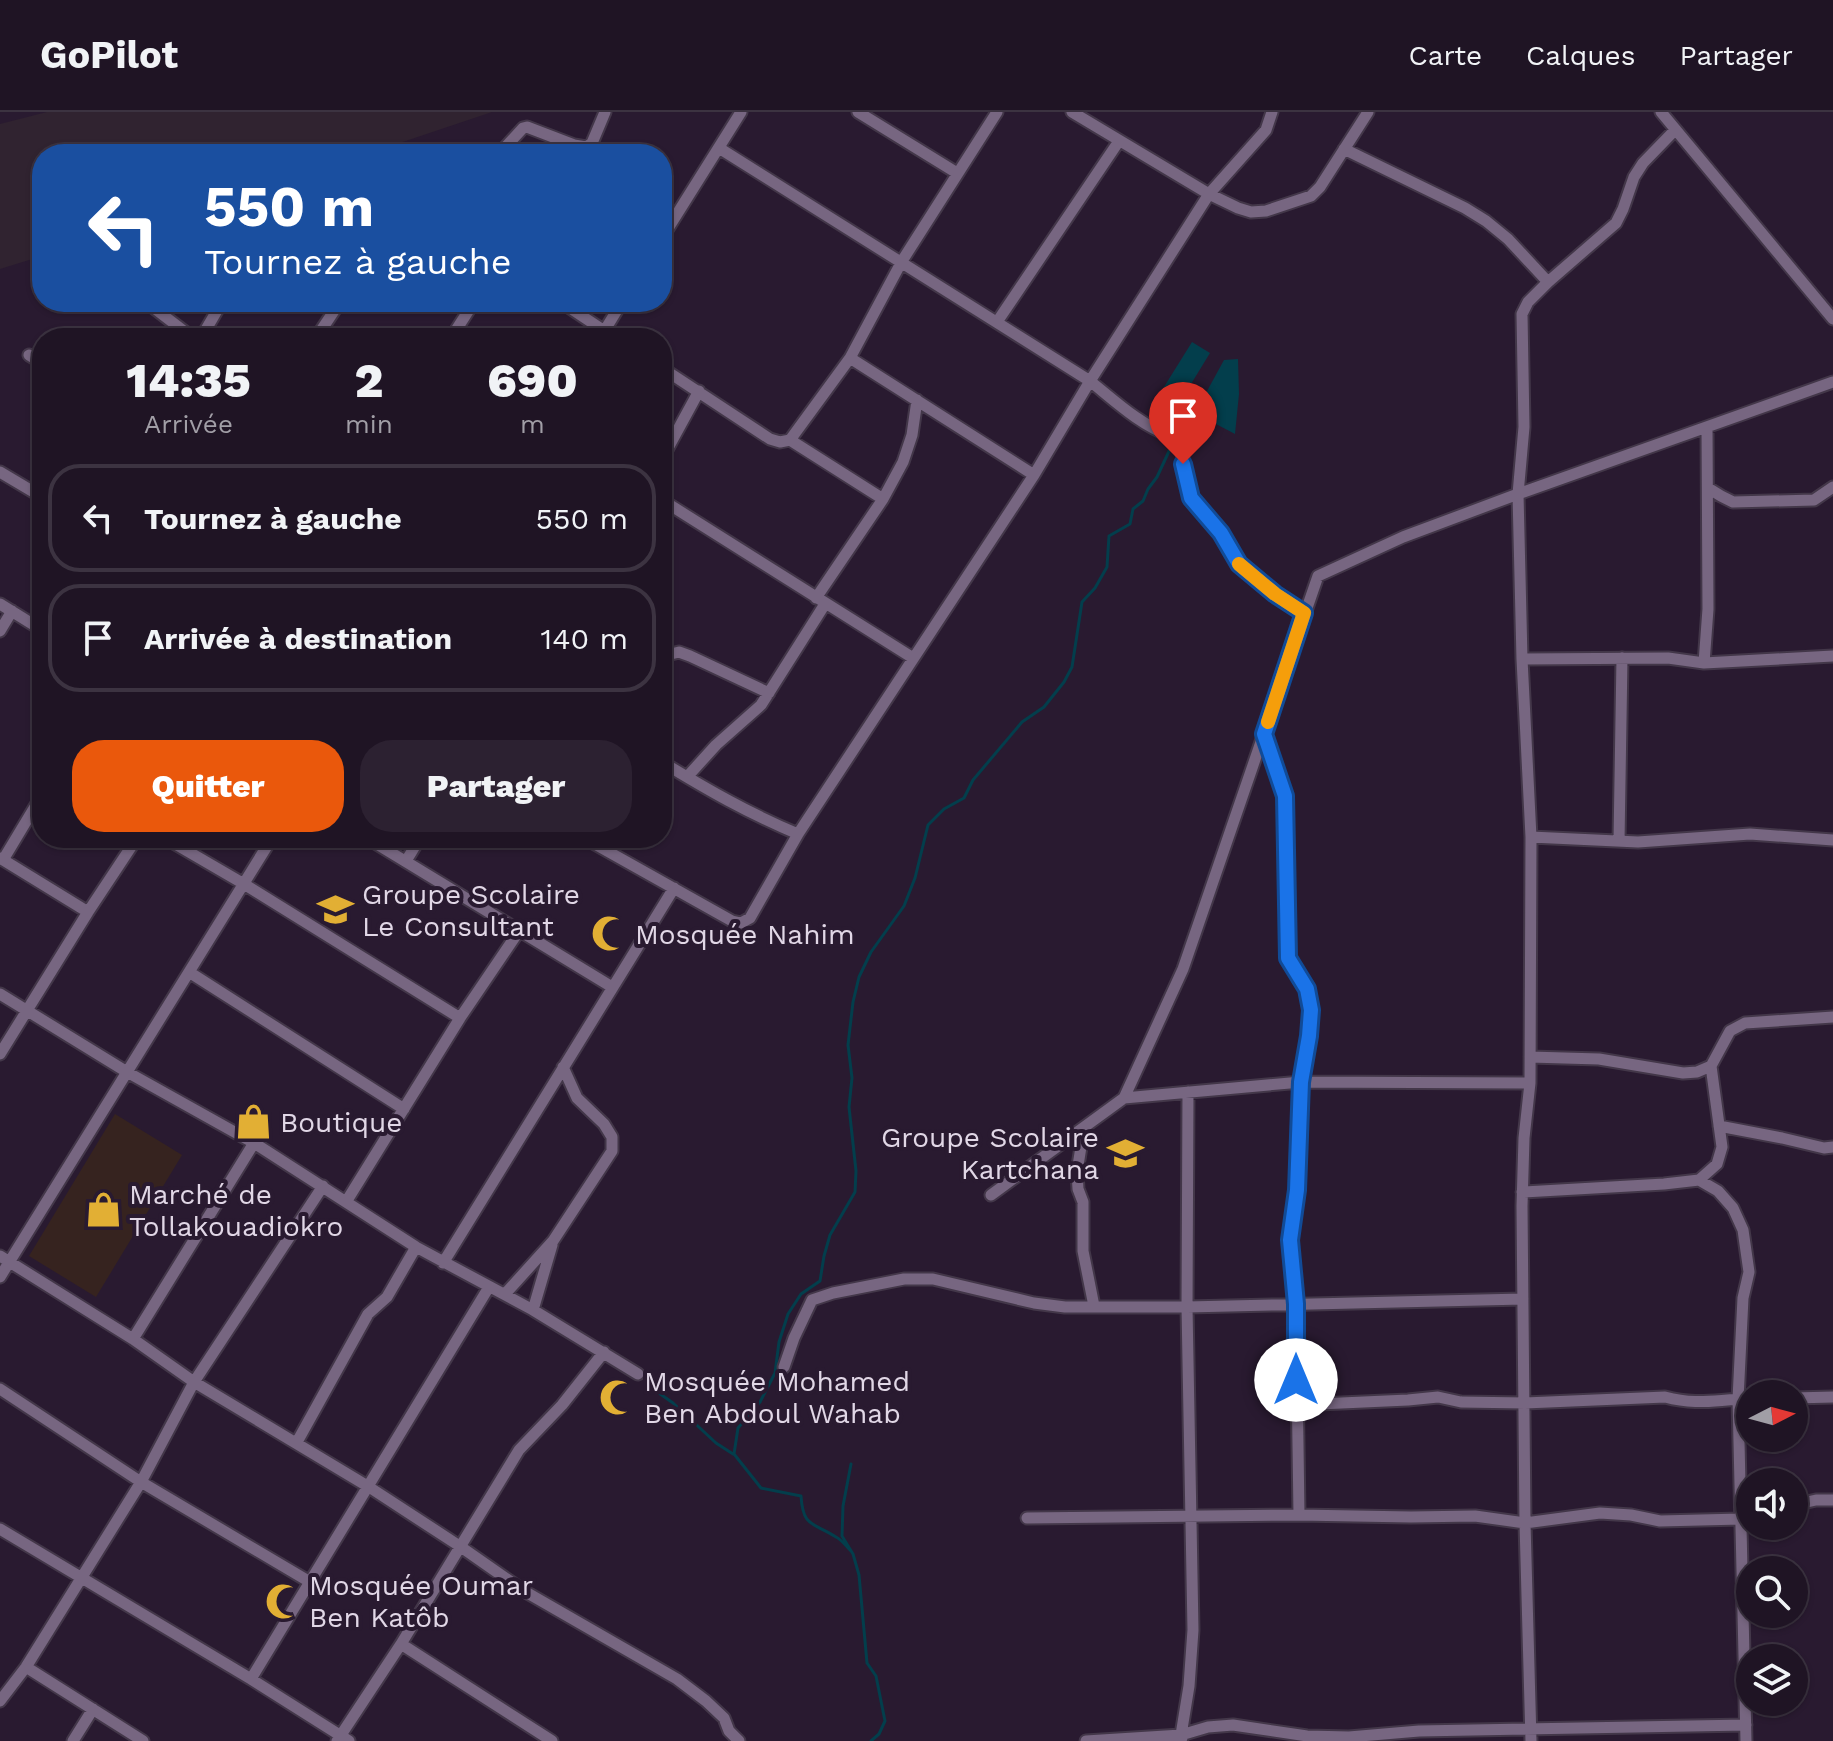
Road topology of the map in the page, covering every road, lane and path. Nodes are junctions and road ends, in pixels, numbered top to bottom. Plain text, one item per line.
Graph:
1 (605, 112) edge
2 (741, 112) edge
3 (858, 112) edge
4 (997, 112) edge
5 (1072, 112) edge
6 (1272, 112) edge
7 (1368, 112) edge
8 (1661, 112) edge
9 (1675, 130) junction
10 (1119, 141) junction
11 (508, 144) edge
12 (577, 144) edge
13 (590, 144) edge
14 (719, 148) junction
15 (1344, 149) junction
16 (957, 173) junction
17 (1209, 194) junction
18 (672, 222) edge
19 (902, 261) junction
20 (1548, 282) junction
21 (159, 312) edge
22 (574, 312) edge
23 (1833, 319) edge
24 (997, 322) junction
25 (180, 328) edge
26 (595, 328) edge
27 (29, 355) dead end
28 (32, 357) edge
29 (850, 358) junction
30 (672, 374) edge
31 (1090, 381) junction
32 (1833, 382) edge
33 (699, 391) junction
34 (917, 400) junction
35 (1707, 428) junction
36 (790, 440) junction
37 (672, 441) edge
38 (0, 472) edge
39 (1034, 475) junction
40 (1833, 487) edge
41 (1708, 488) junction
42 (32, 491) edge
43 (1518, 494) junction
44 (883, 499) junction
45 (672, 506) edge
46 (821, 601) junction
47 (0, 604) edge
48 (12, 611) junction
49 (1304, 613) junction
50 (32, 624) edge
51 (0, 631) edge
52 (672, 654) edge
53 (1833, 656) edge
54 (913, 658) junction
55 (1622, 658) junction
56 (1522, 659) junction
57 (1704, 663) junction
58 (769, 693) junction
59 (1264, 734) junction
60 (672, 768) edge
61 (687, 777) junction
62 (32, 811) edge
63 (798, 834) junction
64 (1531, 837) junction
65 (1833, 840) edge
66 (1619, 841) junction
67 (130, 848) edge
68 (182, 848) edge
69 (266, 848) edge
70 (384, 848) edge
71 (414, 848) edge
72 (602, 848) edge
73 (2, 859) edge
74 (406, 861) junction
75 (244, 884) junction
76 (674, 888) junction
77 (88, 912) junction
78 (519, 931) junction
79 (189, 972) junction
80 (612, 987) junction
81 (0, 994) edge
82 (27, 1012) junction
83 (1833, 1017) edge
84 (460, 1018) junction
85 (0, 1054) edge
86 (1530, 1057) junction
87 (1711, 1066) junction
88 (563, 1067) junction
89 (127, 1072) junction
90 (1301, 1082) junction
91 (1530, 1083) junction
92 (1188, 1092) junction
93 (1124, 1098) junction
94 (404, 1109) junction
95 (1719, 1126) junction
96 (1084, 1128) junction
97 (254, 1143) junction
98 (1833, 1147) edge
99 (1699, 1180) junction
100 (323, 1186) junction
101 (1522, 1192) junction
102 (991, 1195) dead end
103 (346, 1202) junction
104 (553, 1241) junction
105 (416, 1247) junction
106 (5, 1259) edge
107 (443, 1263) junction
108 (0, 1277) edge
109 (489, 1287) junction
110 (505, 1294) junction
111 (1523, 1299) junction
112 (1296, 1304) junction
113 (1094, 1306) junction
114 (1187, 1307) junction
115 (533, 1310) junction
116 (133, 1339) junction
117 (604, 1352) junction
118 (784, 1367) dead end
119 (638, 1374) dead end
120 (1744, 1380) edge
121 (194, 1382) junction
122 (0, 1389) edge
123 (1833, 1397) edge
124 (1808, 1398) edge
125 (1736, 1400) edge
126 (1525, 1403) junction
127 (1297, 1405) junction
128 (297, 1442) junction
129 (141, 1482) junction
130 (369, 1487) junction
131 (1833, 1500) edge
132 (1808, 1502) edge
133 (1299, 1515) junction
134 (1191, 1517) junction
135 (1027, 1518) dead end
136 (1736, 1518) edge
137 (1525, 1523) junction
138 (0, 1529) edge
139 (1746, 1540) edge
140 (461, 1547) junction
141 (83, 1577) junction
142 (310, 1582) junction
143 (401, 1644) junction
144 (26, 1667) junction
145 (251, 1679) junction
146 (0, 1701) edge
147 (93, 1709) junction
148 (1746, 1725) junction
149 (1530, 1735) edge
150 (1292, 1737) edge
151 (1182, 1738) edge
152 (342, 1739) edge
153 (73, 1741) edge
154 (143, 1741) edge
155 (552, 1741) edge
156 (739, 1741) edge
157 (1086, 1741) edge
158 (1746, 1741) edge

1 - 13 street
2 - 14 street
3 - 16 street
4 - 16 street
5 - 10 street
6 - 17 street
7 - 15 street
8 - 9 street
9 - 20 street
9 - 23 street
10 - 17 street
10 - 24 street
11 - 12 street
14 - 18 street
14 - 19 street
15 - 17 street
15 - 20 street
16 - 19 street
17 - 31 street
19 - 24 street
19 - 29 street
20 - 43 street
21 - 25 street
22 - 26 street
24 - 31 street
27 - 28 street
29 - 34 street
29 - 36 street
30 - 33 street
31 - 39 street
31 - 49 street
32 - 35 street
33 - 36 street
33 - 37 street
34 - 39 street
34 - 44 street
35 - 41 street
35 - 43 street
36 - 44 street
38 - 42 street
39 - 54 street
40 - 41 street
41 - 57 street
43 - 49 street
43 - 56 street
44 - 46 street
45 - 46 street
46 - 54 street
46 - 58 street
47 - 48 street
48 - 50 street
48 - 51 street
49 - 59 street
52 - 58 street
53 - 57 street
54 - 63 street
55 - 56 street
55 - 57 street
55 - 66 street
56 - 64 street
58 - 61 street
59 - 90 street
59 - 93 street
60 - 61 street
61 - 63 street
62 - 73 street
63 - 76 street
64 - 66 street
64 - 86 street
65 - 66 street
67 - 77 street
68 - 75 street
69 - 75 street
70 - 74 street
71 - 74 street
72 - 76 street
73 - 77 street
74 - 78 street
75 - 79 street
75 - 84 street
76 - 80 street
77 - 82 street
78 - 80 street
78 - 84 street
79 - 89 street
79 - 94 street
80 - 88 street
81 - 82 street
82 - 85 street
82 - 89 street
83 - 87 street
84 - 94 street
86 - 87 street
86 - 91 street
87 - 95 street
88 - 104 street
88 - 107 street
89 - 97 street
89 - 106 street
90 - 91 street
90 - 92 street
90 - 112 street
91 - 101 street
92 - 93 street
92 - 114 street
93 - 96 street
94 - 103 street
95 - 98 street
95 - 99 street
96 - 102 street
96 - 113 street
97 - 100 street
97 - 116 street
99 - 101 street
99 - 120 street
100 - 103 street
100 - 121 street
101 - 111 street
103 - 105 street
104 - 110 street
104 - 115 street
105 - 107 street
105 - 128 street
106 - 108 street
106 - 116 street
107 - 109 street
109 - 110 street
109 - 130 street
110 - 115 street
111 - 112 street
111 - 126 street
112 - 114 street
112 - 127 street
113 - 114 street
113 - 118 street
114 - 134 street
115 - 117 street
116 - 121 street
117 - 119 street
117 - 140 street
121 - 128 street
121 - 129 street
122 - 129 street
123 - 124 street
125 - 126 street
126 - 127 street
126 - 137 street
127 - 133 street
128 - 130 street
129 - 141 street
129 - 142 street
130 - 140 street
130 - 142 street
131 - 132 street
133 - 134 street
133 - 137 street
134 - 135 street
134 - 151 street
136 - 137 street
137 - 149 street
138 - 141 street
139 - 148 street
140 - 143 street
140 - 156 street
141 - 144 street
141 - 145 street
142 - 145 street
143 - 152 street
143 - 155 street
144 - 146 street
144 - 147 street
145 - 152 street
147 - 153 street
147 - 154 street
148 - 149 street
148 - 158 street
149 - 150 street
150 - 151 street
151 - 157 street

